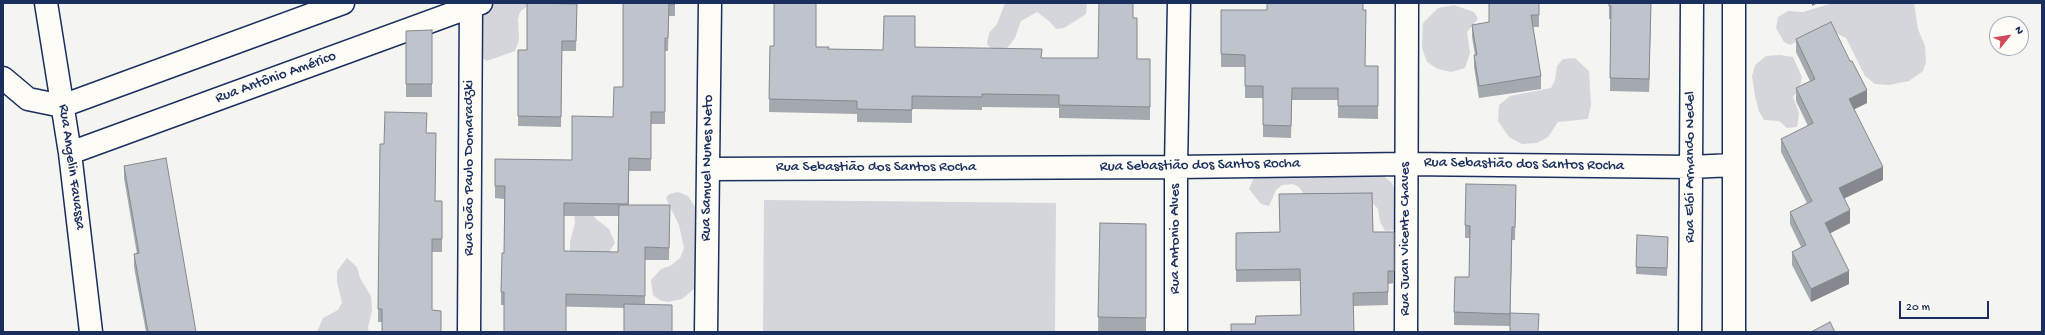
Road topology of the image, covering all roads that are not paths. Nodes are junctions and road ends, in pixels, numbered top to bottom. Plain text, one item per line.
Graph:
1 (46, 3) edge
2 (343, 3) edge
3 (710, 3) edge
4 (1179, 3) edge
5 (1407, 3) edge
6 (1692, 3) edge
7 (1734, 3) edge
8 (474, 4) edge
9 (3, 78) edge
10 (62, 106) junction
11 (70, 153) junction
12 (1406, 164) junction
13 (1733, 165) junction
14 (1176, 167) junction
15 (1691, 167) junction
16 (708, 169) junction
17 (92, 332) edge
18 (469, 332) edge
19 (706, 332) edge
20 (1176, 332) edge
21 (1406, 332) edge
22 (1690, 332) edge
23 (1734, 332) edge

1 - 10 street, Rua Angelin Favassa
2 - 10 street
3 - 16 street, Rua Samuel Nunes Neto
4 - 14 street, Rua Antonio Alves
5 - 12 street, Rua Juan Vicente Chaves
6 - 15 street, Rua Elói Armando Nedel
7 - 13 street
8 - 11 street, Rua Antônio Américo
8 - 18 street, Rua João Paulo Domaradzki
9 - 10 street
10 - 11 street, Rua Angelin Favassa
11 - 17 street, Rua Angelin Favassa
12 - 14 street, Rua Sebastião dos Santos Rocha
12 - 15 street, Rua Sebastião dos Santos Rocha
12 - 21 street, Rua Juan Vicente Chaves
13 - 15 street, Rua Sebastião dos Santos Rocha
13 - 23 street
14 - 16 street, Rua Sebastião dos Santos Rocha
14 - 20 street, Rua Antonio Alves
15 - 22 street, Rua Elói Armando Nedel
16 - 19 street, Rua Samuel Nunes Neto

